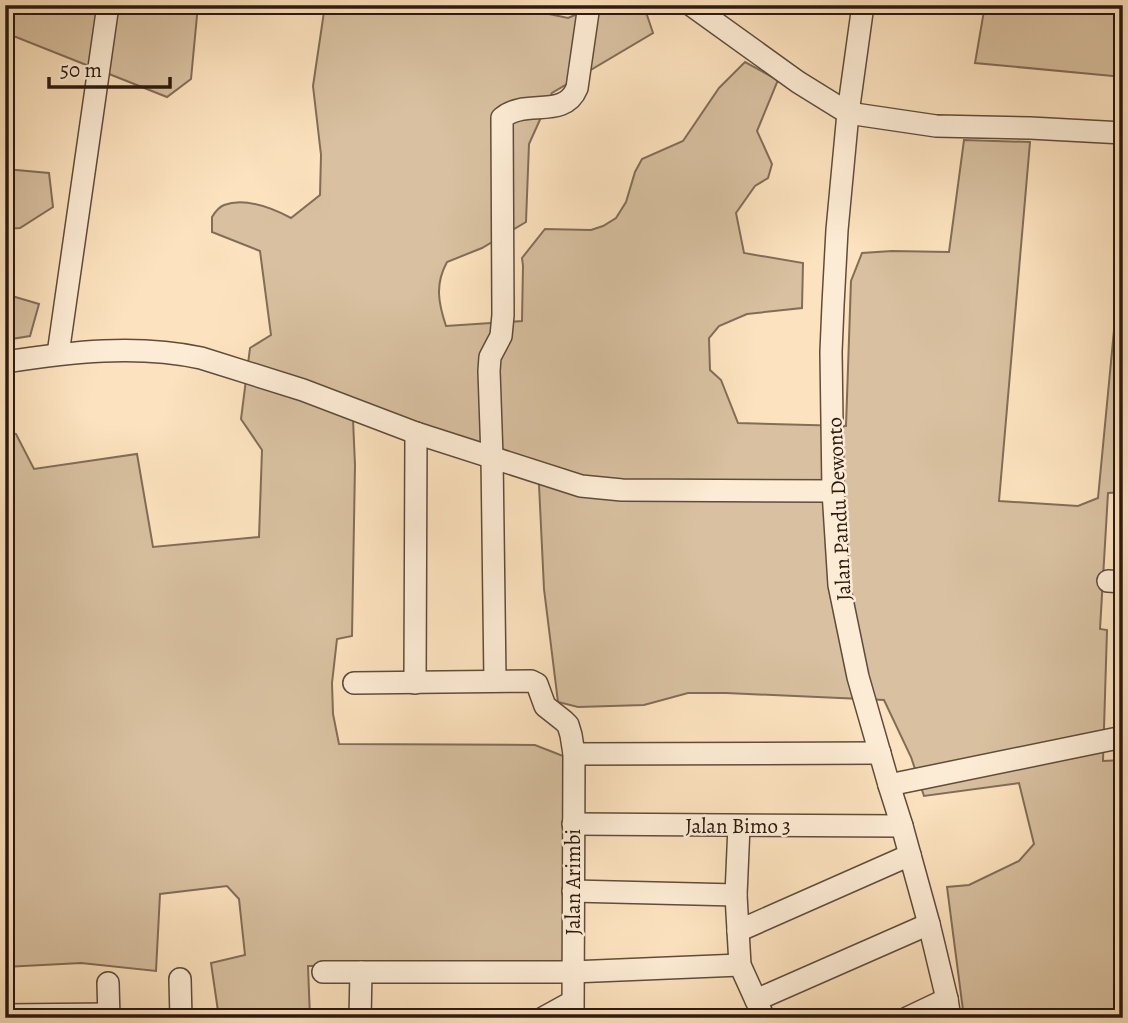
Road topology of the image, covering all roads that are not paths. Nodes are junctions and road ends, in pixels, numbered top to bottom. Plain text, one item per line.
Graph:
1 (108, 5) edge
2 (589, 5) edge
3 (691, 5) edge
4 (863, 5) edge
5 (848, 113) junction
6 (1123, 133) edge
7 (58, 354) junction
8 (5, 362) edge
9 (416, 433) junction
10 (492, 457) junction
11 (834, 491) junction
12 (495, 681) junction
13 (354, 683) dead end
14 (415, 683) junction
15 (1123, 737) edge
16 (880, 753) junction
17 (573, 754) junction
18 (889, 785) junction
19 (573, 824) junction
20 (739, 826) junction
21 (902, 826) junction
22 (910, 855) junction
23 (573, 891) junction
24 (736, 895) junction
25 (929, 925) junction
26 (738, 931) junction
27 (740, 965) junction
28 (323, 972) dead end
29 (360, 972) junction
30 (572, 972) junction
31 (180, 979) dead end
32 (108, 983) dead end
33 (949, 1008) edge
34 (760, 1009) edge
35 (572, 1010) edge
36 (5, 1015) edge
37 (109, 1016) edge
38 (181, 1018) edge
39 (360, 1018) edge
40 (543, 1018) edge
41 (907, 1018) edge

1 - 7 street
2 - 10 street
3 - 5 street
4 - 5 street, Jalan Pandu Dewonto
5 - 6 street
5 - 11 street, Jalan Pandu Dewonto
7 - 8 street
7 - 9 street
9 - 10 street
9 - 14 street
10 - 11 street
10 - 12 street
11 - 16 street, Jalan Pandu Dewonto
12 - 14 street
12 - 17 street, Jalan Arimbi
13 - 14 street
15 - 18 street
16 - 17 street
16 - 18 street, Jalan Pandu Dewonto
17 - 19 street, Jalan Arimbi
18 - 21 street, Jalan Pandu Dewonto
19 - 20 street, Jalan Bimo 3
19 - 23 street, Jalan Arimbi
20 - 21 street, Jalan Bimo 3
20 - 24 street
21 - 22 street, Jalan Pandu Dewonto
22 - 25 street, Jalan Pandu Dewonto
22 - 26 street
23 - 24 street
23 - 30 street, Jalan Arimbi
24 - 26 street
25 - 33 street, Jalan Pandu Dewonto
25 - 34 street
26 - 27 street
27 - 30 street
27 - 34 street
28 - 29 street
29 - 30 street
29 - 39 street
30 - 35 street, Jalan Arimbi
31 - 38 street
32 - 37 street
33 - 41 street
35 - 40 street
36 - 37 street

